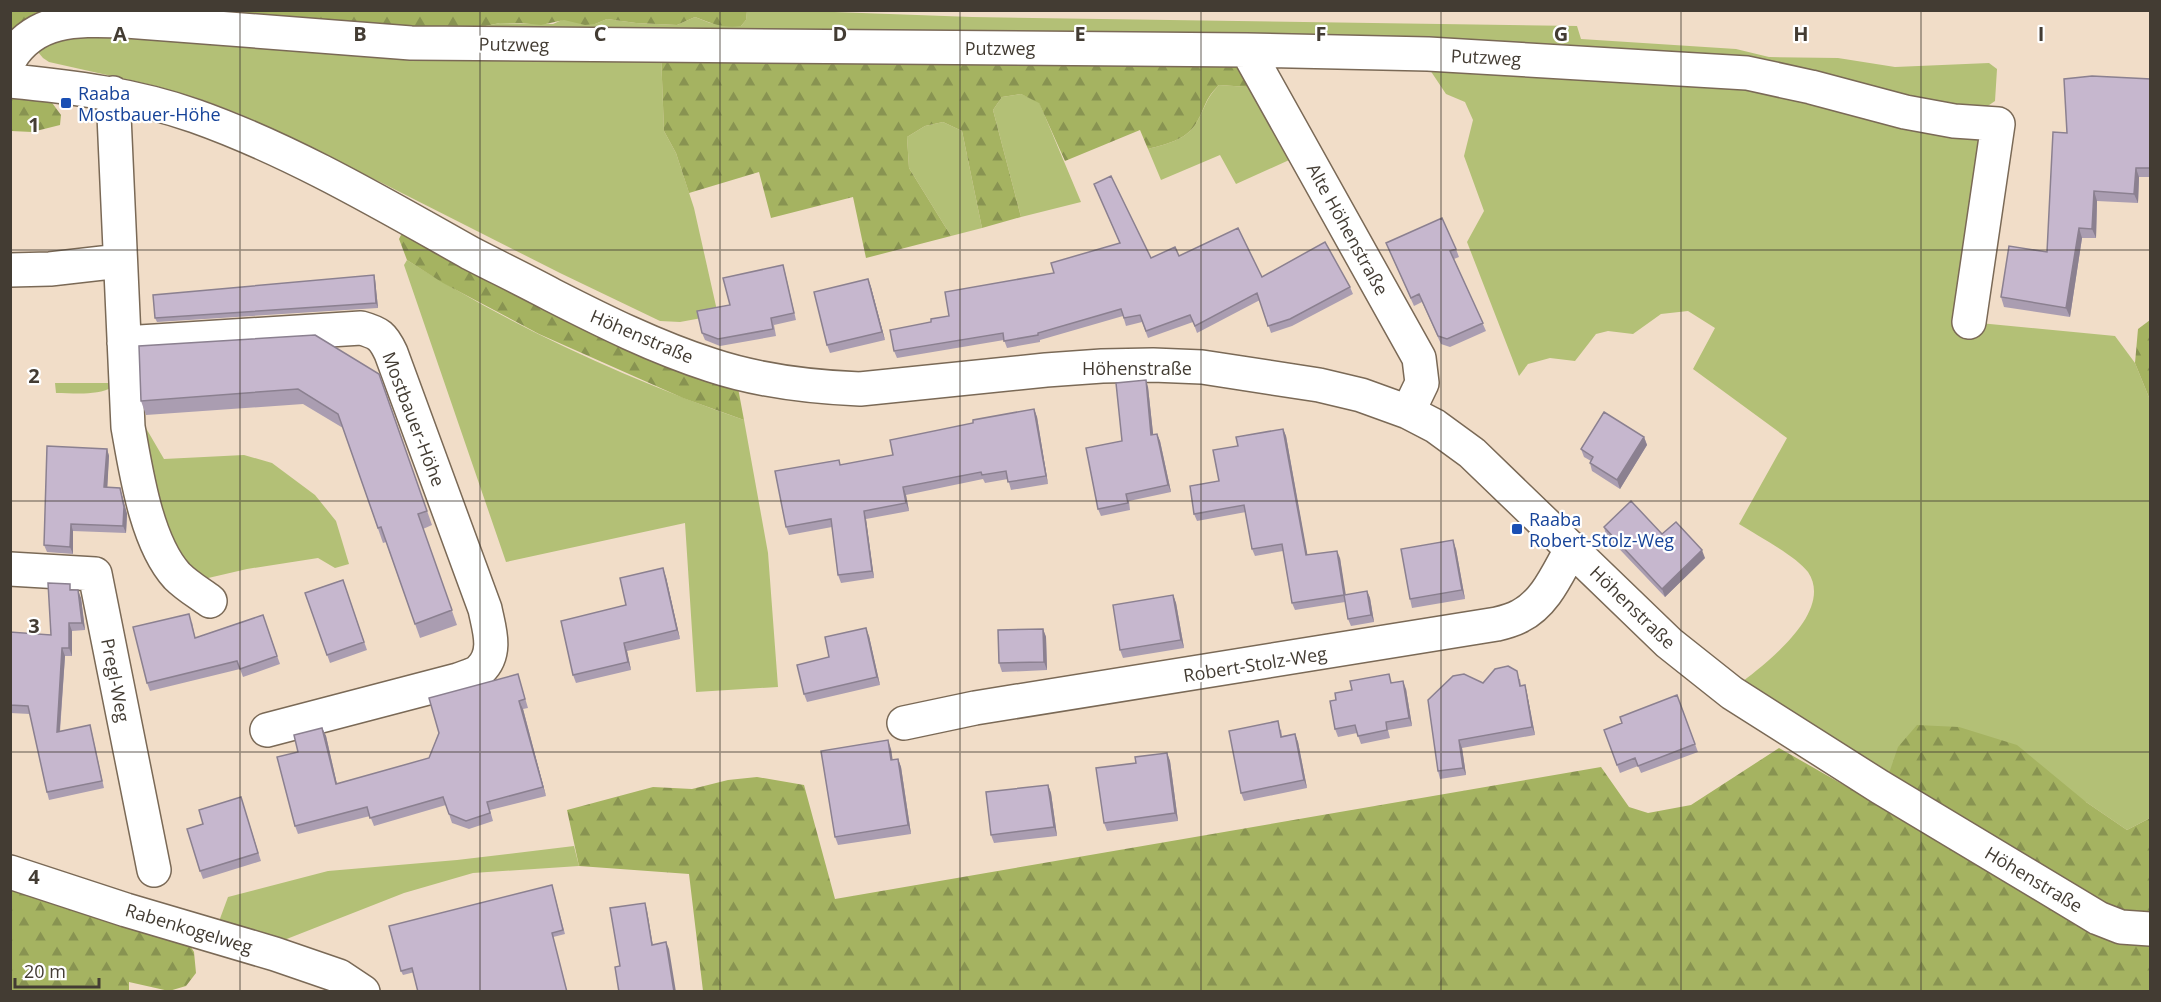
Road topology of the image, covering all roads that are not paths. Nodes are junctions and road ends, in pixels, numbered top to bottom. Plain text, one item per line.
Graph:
1 (1247, 50) junction
2 (10, 59) edge
3 (10, 81) edge
4 (113, 93) junction
5 (120, 261) junction
6 (10, 270) edge
7 (1969, 322) dead end
8 (124, 343) junction
9 (1408, 412) junction
10 (1572, 548) junction
11 (10, 569) edge
12 (210, 601) dead end
13 (904, 723) dead end
14 (267, 730) dead end
15 (154, 870) dead end
16 (10, 872) edge
17 (2151, 929) edge
18 (363, 992) edge

1 - 2 street, Putzweg
1 - 7 street, Putzweg
1 - 9 street, Alte Höhenstraße
3 - 4 street, Höhenstraße
4 - 5 street
4 - 9 street, Höhenstraße
5 - 6 street
5 - 8 street
8 - 12 street
8 - 14 street, Mostbauer-Höhe
9 - 10 street, Höhenstraße
10 - 13 street, Robert-Stolz-Weg
10 - 17 street, Höhenstraße
11 - 15 street, Pregl-Weg
16 - 18 street, Rabenkogelweg

